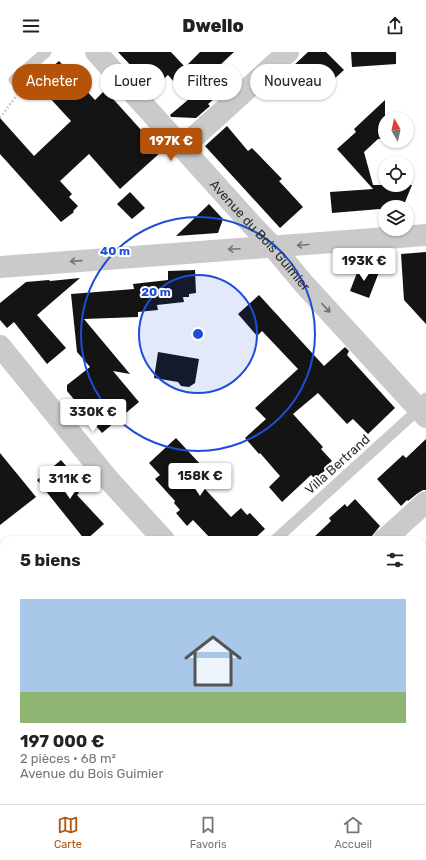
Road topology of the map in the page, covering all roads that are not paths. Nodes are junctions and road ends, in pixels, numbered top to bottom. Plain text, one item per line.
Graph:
1 (46, 52) edge
2 (96, 52) edge
3 (288, 52) edge
4 (32, 64) edge
5 (182, 148) junction
6 (426, 235) edge
7 (273, 247) junction
8 (0, 267) edge
9 (0, 346) edge
10 (424, 408) edge
11 (426, 502) edge
12 (160, 536) edge
13 (280, 536) edge
14 (388, 536) edge

1 - 4 lane
2 - 5 street, Avenue du Bois Guimier
3 - 5 street
5 - 7 street, Avenue du Bois Guimier
6 -> 7 street
7 -> 8 street
7 -> 10 street, Avenue du Bois Guimier
9 - 12 street
10 - 13 lane, Villa Bertrand
11 - 14 street

